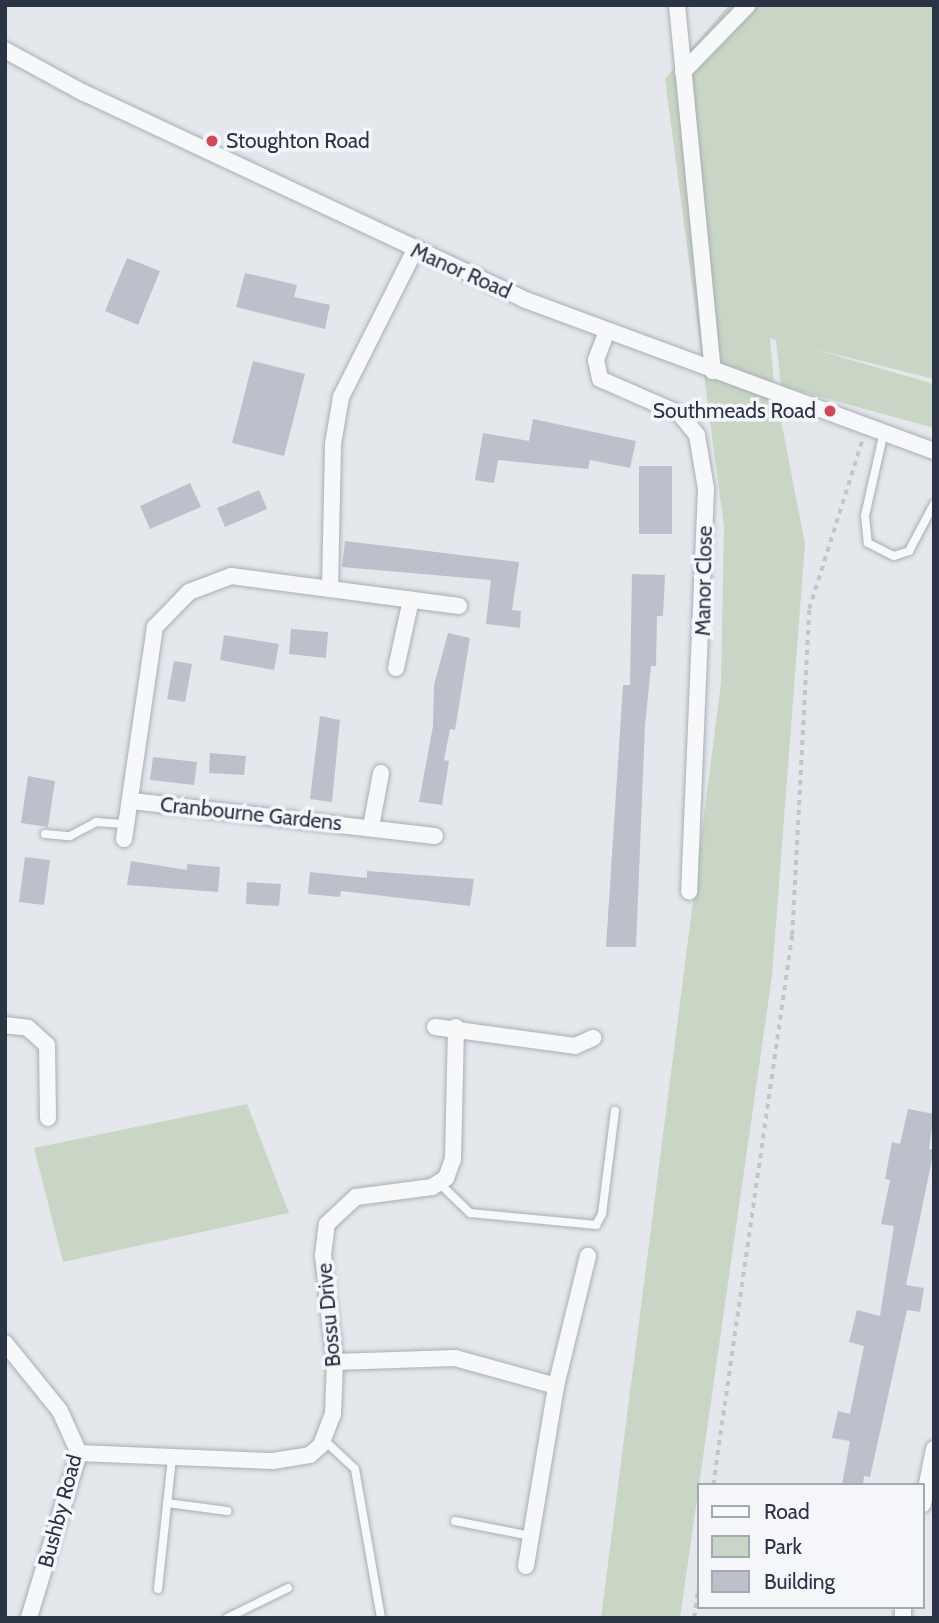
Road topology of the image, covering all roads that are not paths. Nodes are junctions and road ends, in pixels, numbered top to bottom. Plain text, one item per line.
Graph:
1 (677, 5) edge
2 (748, 5) edge
3 (5, 50) edge
4 (683, 72) junction
5 (415, 250) junction
6 (607, 331) junction
7 (713, 372) junction
8 (883, 436) junction
9 (934, 451) edge
10 (934, 504) edge
11 (330, 589) junction
12 (411, 600) junction
13 (459, 606) dead end
14 (396, 668) dead end
15 (381, 773) dead end
16 (132, 801) junction
17 (371, 827) junction
18 (126, 831) joint
19 (45, 834) dead end
20 (435, 835) dead end
21 (690, 892) dead end
22 (5, 1025) edge
23 (435, 1027) dead end
24 (456, 1027) junction
25 (593, 1038) dead end
26 (615, 1111) dead end
27 (48, 1118) dead end
28 (440, 1184) junction
29 (588, 1256) dead end
30 (5, 1343) edge
31 (335, 1362) junction
32 (555, 1386) junction
33 (324, 1440) junction
34 (934, 1448) edge
35 (79, 1453) junction
36 (172, 1458) junction
37 (925, 1494) edge
38 (167, 1503) junction
39 (227, 1511) dead end
40 (455, 1521) dead end
41 (531, 1536) junction
42 (526, 1566) dead end
43 (288, 1588) dead end
44 (158, 1590) dead end
45 (29, 1618) edge
46 (227, 1618) edge
47 (381, 1618) edge

1 - 4 street
2 - 4 street
3 - 5 street, Manor Road
4 - 7 street
5 - 6 street, Manor Road
5 - 11 street
6 - 7 street, Manor Road
6 - 21 street, Manor Close
7 - 8 street, Manor Road
8 - 9 street, Manor Road
8 - 10 lane
11 - 12 street, Cranbourne Gardens
11 - 16 street, Cranbourne Gardens
12 - 13 street, Cranbourne Gardens
12 - 14 street
15 - 17 street, Cranbourne Gardens
16 - 17 street, Cranbourne Gardens
16 - 18 street, Cranbourne Gardens
17 - 20 street, Cranbourne Gardens
18 - 19 lane
22 - 27 street
23 - 24 street
24 - 25 street
24 - 28 street
26 - 28 lane
28 - 31 street, Bossu Drive
29 - 32 street
30 - 35 street, Bushby Road
31 - 32 street
31 - 33 street, Bossu Drive
32 - 41 street
33 - 36 street
33 - 47 lane
34 - 37 street
35 - 36 street
35 - 45 street, Bushby Road
36 - 38 lane
38 - 39 lane
38 - 44 lane
40 - 41 lane
41 - 42 street
43 - 46 lane

